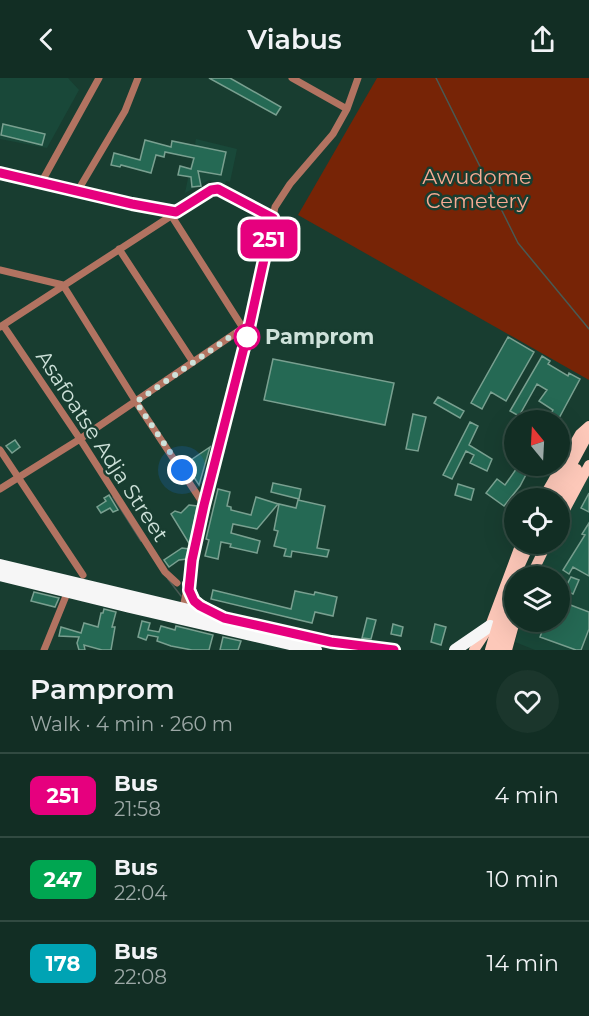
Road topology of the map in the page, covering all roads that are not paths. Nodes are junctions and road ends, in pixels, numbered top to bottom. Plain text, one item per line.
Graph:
1 (99, 78) edge
2 (138, 78) edge
3 (292, 78) edge
4 (358, 78) edge
5 (347, 109) junction
6 (0, 173) edge
7 (41, 183) junction
8 (77, 192) junction
9 (150, 208) junction
10 (173, 213) junction
11 (273, 218) junction
12 (156, 225) junction
13 (119, 249) junction
14 (0, 270) edge
15 (63, 285) junction
16 (1, 326) edge
17 (246, 328) junction
18 (194, 362) junction
19 (136, 402) junction
20 (589, 426) edge
21 (80, 439) junction
22 (588, 439) edge
23 (0, 450) edge
24 (589, 465) edge
25 (18, 478) junction
26 (549, 488) edge
27 (560, 488) edge
28 (567, 488) edge
29 (0, 489) edge
30 (570, 500) edge
31 (204, 505) junction
32 (517, 554) edge
33 (0, 565) edge
34 (0, 574) edge
35 (83, 575) dead end
36 (182, 584) junction
37 (68, 591) junction
38 (504, 602) edge
39 (186, 615) junction
40 (224, 618) junction
41 (490, 626) junction
42 (504, 628) edge
43 (512, 632) edge
44 (354, 646) junction
45 (44, 650) edge
46 (316, 650) edge
47 (373, 650) edge
48 (394, 650) edge
49 (455, 650) edge
50 (474, 650) edge
51 (491, 650) edge
52 (497, 650) edge
53 (507, 650) edge

1 - 7 street
2 - 8 street
3 - 5 street
4 - 5 street
5 - 11 street
6 - 7 street
7 - 8 street
8 - 9 street
9 - 10 street
9 - 12 street
10 - 11 street
10 - 12 street
10 - 17 street
11 - 17 street
12 - 13 street
13 - 15 street
13 - 18 street
14 - 15 street
15 - 16 street
15 - 19 street
16 - 21 street, Asafoatse Adja Street
17 - 18 street
17 - 31 street
18 - 19 street
19 - 21 street
19 - 31 street
20 - 26 main road
21 - 25 street
21 - 36 street, Asafoatse Adja Street
22 - 27 main road
22 - 28 main road
23 - 25 street
24 - 30 main road
25 - 29 street
25 - 35 street
31 - 36 street
32 - 41 main road
33 - 39 highway
34 - 37 highway
36 - 39 street
36 - 40 highway
37 - 39 highway
37 - 45 street
38 - 51 main road, bridge
39 - 40 highway
39 - 46 highway
40 - 44 highway
41 - 49 highway
41 - 50 main road
42 - 52 main road
43 - 53 main road
44 - 47 main road
44 - 48 highway
50 - 51 main road

